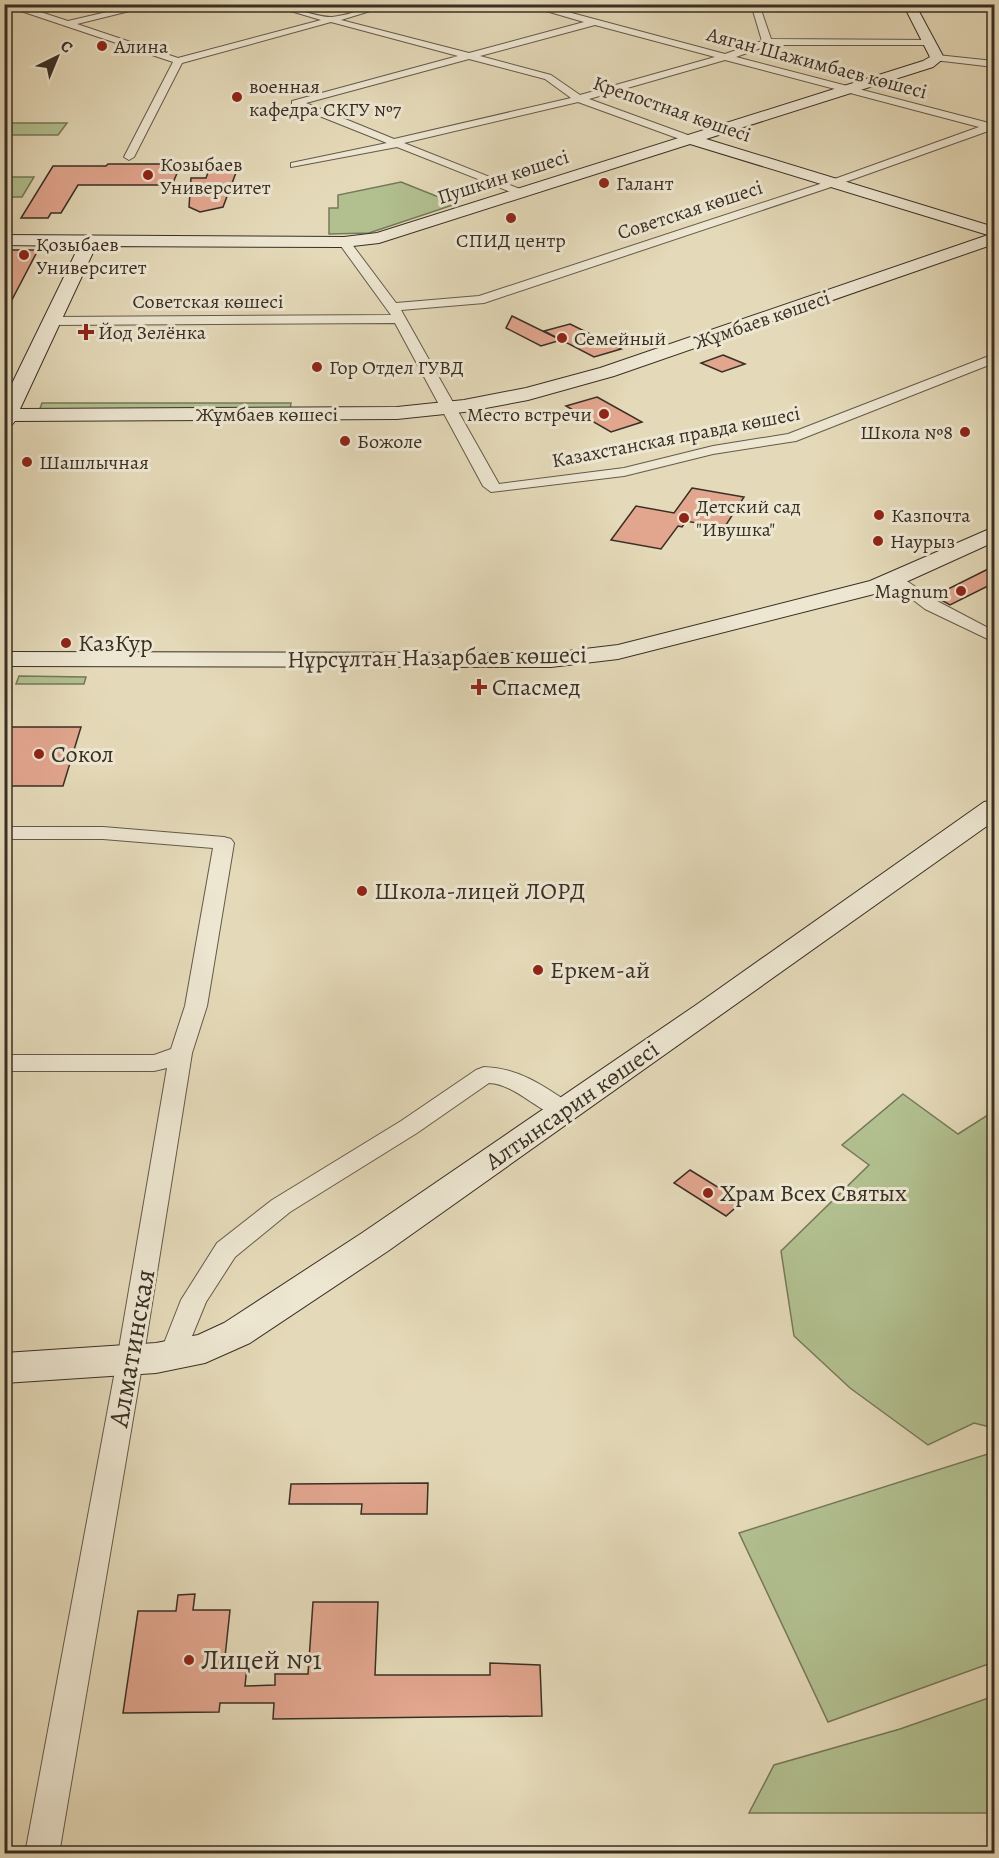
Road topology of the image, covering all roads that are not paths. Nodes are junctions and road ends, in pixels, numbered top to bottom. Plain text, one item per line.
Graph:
1 (154, 4) edge
2 (270, 4) edge
3 (389, 4) edge
4 (526, 4) edge
5 (755, 4) edge
6 (909, 4) edge
7 (9, 7) edge
8 (326, 20) junction
9 (595, 22) junction
10 (67, 24) junction
11 (767, 42) junction
12 (930, 42) junction
13 (465, 57) junction
14 (724, 58) junction
15 (937, 58) junction
16 (178, 61) junction
17 (994, 64) edge
18 (848, 91) junction
19 (579, 99) junction
20 (993, 127) edge
21 (692, 140) junction
22 (395, 143) junction
23 (129, 157) dead end
24 (295, 165) dead end
25 (833, 183) junction
26 (521, 193) junction
27 (954, 219) junction
28 (994, 225) edge
29 (994, 232) edge
30 (994, 239) edge
31 (4, 240) edge
32 (90, 241) junction
33 (344, 242) junction
34 (994, 244) edge
35 (971, 248) junction
36 (393, 306) junction
37 (400, 319) junction
38 (53, 321) junction
39 (994, 359) edge
40 (446, 403) junction
41 (7, 410) edge
42 (994, 534) edge
43 (896, 579) junction
44 (994, 637) edge
45 (8, 659) edge
46 (994, 808) edge
47 (4, 833) edge
48 (181, 1053) junction
49 (4, 1063) edge
50 (564, 1111) junction
51 (172, 1356) junction
52 (130, 1360) junction
53 (4, 1368) edge
54 (42, 1854) edge

1 - 10 street
2 - 8 street, Крепостная көшесі
3 - 8 street
4 - 9 street, Аяган Шажимбаев көшесі
5 - 11 street
6 - 12 street
7 - 10 street
8 - 13 street, Крепостная көшесі
8 - 16 street
9 - 13 street
9 - 14 street, Аяган Шажимбаев көшесі
10 - 16 street
11 - 12 street
11 - 14 street
12 - 15 street
13 - 19 street, Крепостная көшесі
13 - 22 street
14 - 18 street, Аяган Шажимбаев көшесі
14 - 19 street
15 - 17 street
15 - 18 street, Пушкин көшесі
16 - 23 street
18 - 20 street, Аяган Шажимбаев көшесі
18 - 21 street, Пушкин көшесі
19 - 21 street, Крепостная көшесі
19 - 22 street
20 - 25 street, Советская көшесі
21 - 25 street, Крепостная көшесі
21 - 26 street, Пушкин көшесі
22 - 24 street
22 - 26 street
25 - 27 street, Крепостная көшесі
25 - 36 street, Советская көшесі
26 - 33 street, Пушкин көшесі
27 - 28 street
27 - 29 street, Крепостная көшесі
27 - 35 street
30 - 35 street, Жұмбаев көшесі
31 - 32 street, Пушкин көшесі
32 - 33 street, Пушкин көшесі
32 - 38 street
33 - 36 street
34 - 35 street
35 - 40 street, Жұмбаев көшесі
36 - 37 street
37 - 38 street, Советская көшесі
37 - 40 street
38 - 41 street
39 - 40 street, Казахстанская правда көшесі
40 - 41 street, Жұмбаев көшесі
42 - 43 street, Нұрсұлтан Назарбаев көшесі
43 - 44 street
43 - 45 street, Нұрсұлтан Назарбаев көшесі
46 - 50 street, Алтынсарин көшесі
47 - 48 street, Алматинская
48 - 49 street
48 - 52 street, Алматинская
50 - 51 street, Алтынсарин көшесі
50 - 51 street
51 - 52 street, Алтынсарин көшесі
52 - 53 street, Алтынсарин көшесі
52 - 54 street, Алматинская

